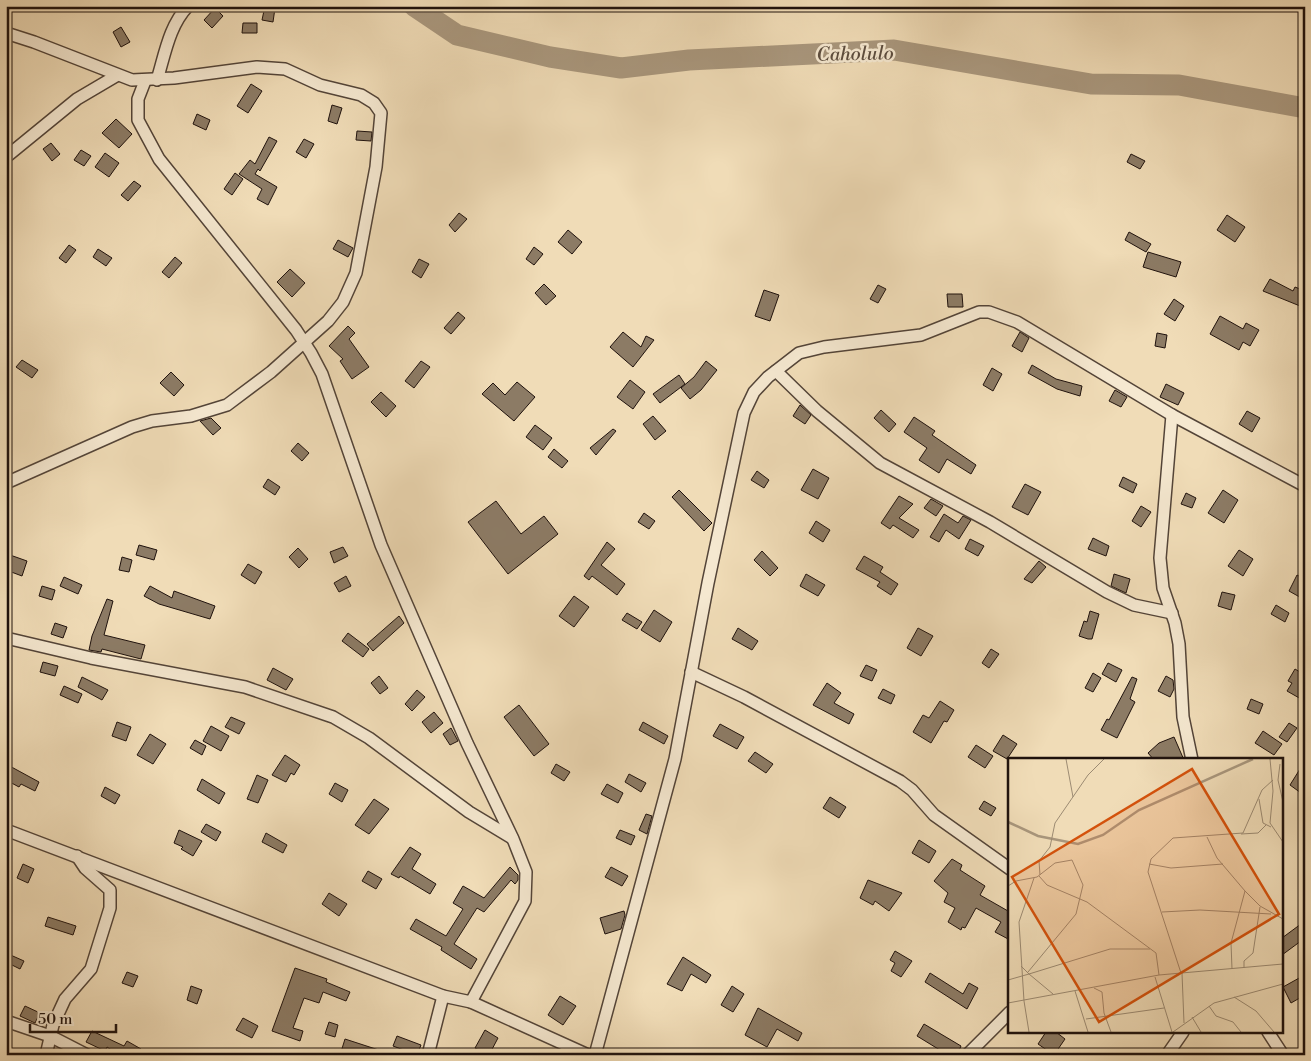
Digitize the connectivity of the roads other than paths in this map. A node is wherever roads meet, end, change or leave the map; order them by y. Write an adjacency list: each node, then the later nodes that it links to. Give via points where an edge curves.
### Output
1 (188, 6): 4 (street, via 172,29)
2 (6, 33): 3 (street)
3 (116, 76): 5 (street); 6 (street, via 77,99)
4 (157, 80): 5 (street); 7 (street, via 257,67 285,69 320,85 352,92 378,107 381,113 376,167 356,273 343,302 328,321)
5 (145, 81): 7 (street, via 138,99 138,120 158,159)
6 (6, 157)
7 (303, 341): 10 (street, via 271,372 227,405 191,416 152,420 132,427); 17 (street, via 322,374 381,545 411,617 466,743)
8 (776, 371): 9 (street, via 799,353 921,335 979,312 989,312 1017,322); 12 (street, via 817,411 880,462 1113,595 1134,605); 14 (street, via 754,392 744,414)
9 (1172, 415): 11 (street); 12 (street, via 1160,558 1163,588)
10 (6, 483)
11 (1305, 486)
12 (1172, 613): 15 (street, via 1179,644 1183,717)
13 (6, 638): 17 (street, via 91,658 245,687 325,714 370,738 469,812)
14 (691, 672): 19 (street, via 900,781 934,815); 31 (street, via 675,760)
15 (1192, 758)
16 (6, 830): 18 (street)
17 (513, 839): 21 (street, via 526,872 525,901)
18 (77, 856): 20 (street); 26 (street, via 85,868 110,890 110,908 91,969 65,999)
19 (1008, 867)
20 (443, 996): 21 (street); 29 (street)
21 (471, 1002): 30 (street)
22 (1008, 1014): 32 (street)
23 (6, 1021): 26 (street)
24 (1182, 1034): 33 (street)
25 (1269, 1034): 34 (street)
26 (50, 1036): 27 (street); 28 (street)
27 (46, 1055)
28 (88, 1055)
29 (428, 1055)
30 (588, 1055)
31 (595, 1055)
32 (967, 1055)
33 (1167, 1055)
34 (1283, 1055)

